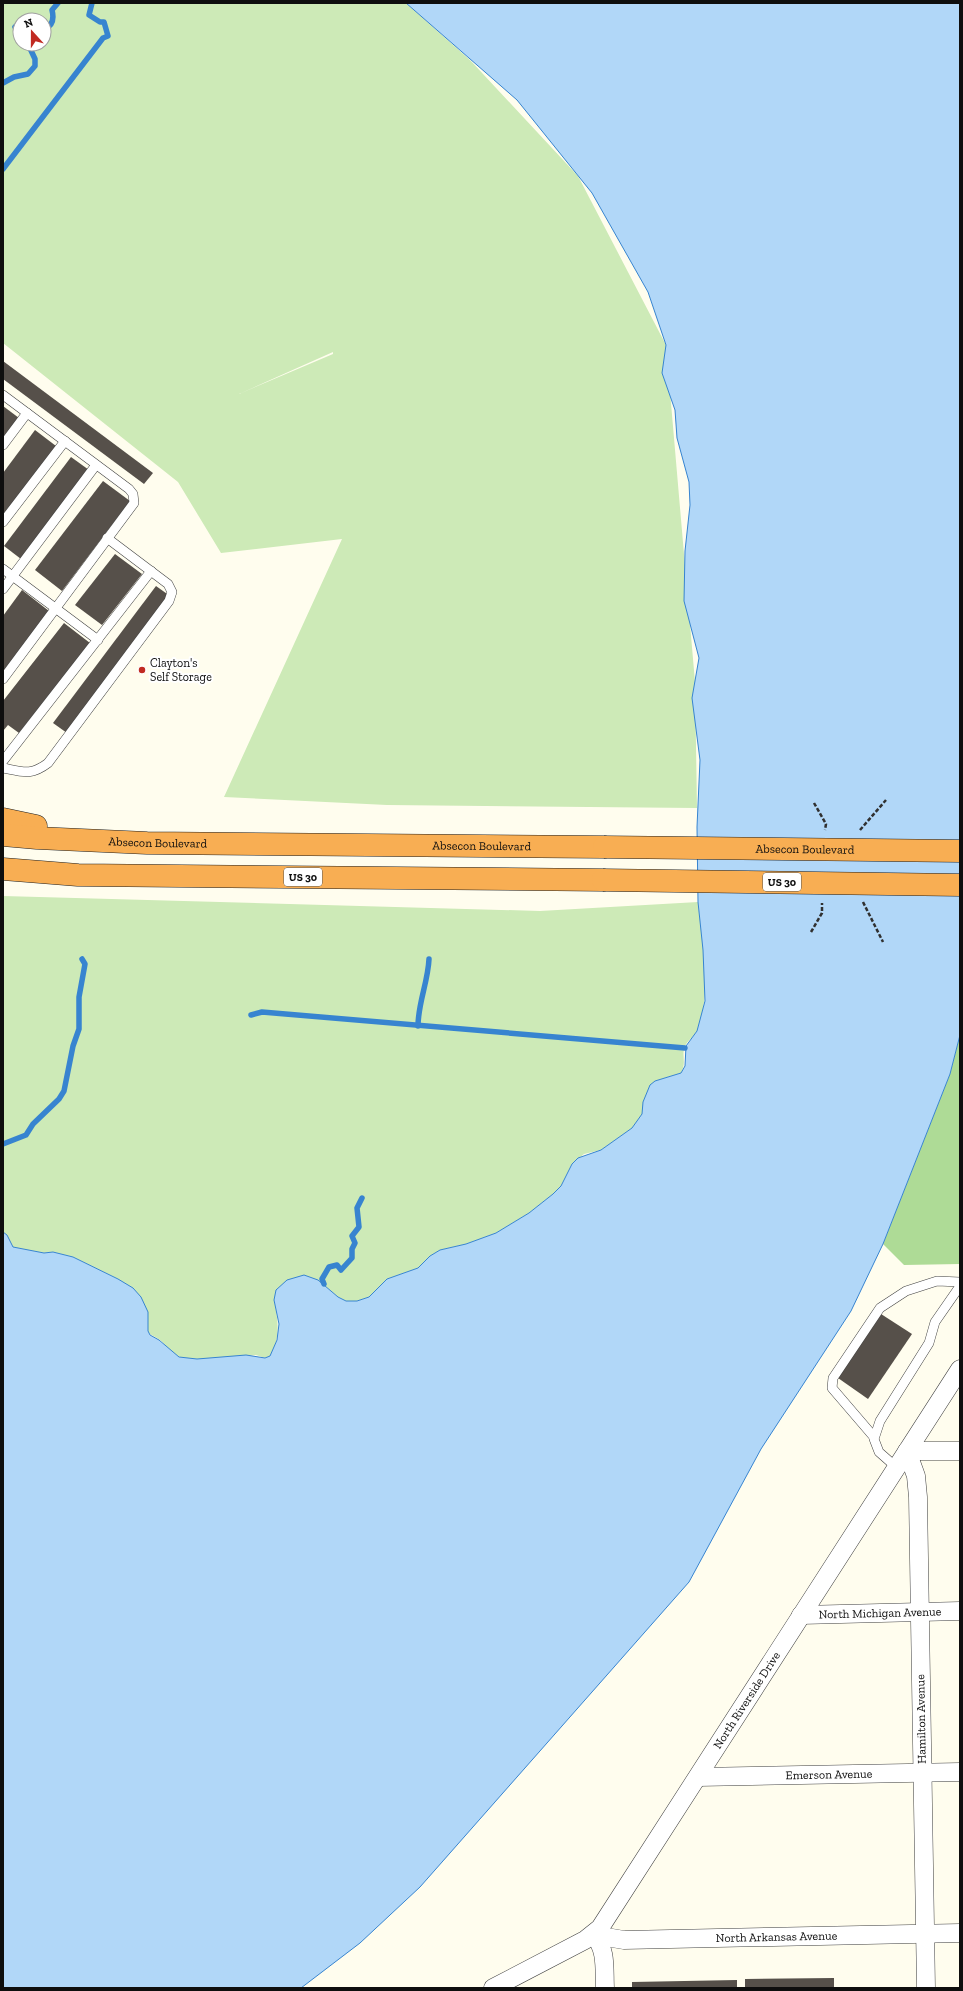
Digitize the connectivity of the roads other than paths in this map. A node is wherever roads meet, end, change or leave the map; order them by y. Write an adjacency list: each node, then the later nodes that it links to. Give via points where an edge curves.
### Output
1 (3, 395): 2 (lane)
2 (27, 413): 3 (lane); 4 (lane)
3 (65, 441): 5 (lane); 6 (lane)
4 (3, 445)
5 (96, 465): 7 (lane, via 133,494 134,503); 10 (lane)
6 (3, 522)
7 (108, 538): 9 (lane); 12 (lane)
8 (3, 569): 10 (lane)
9 (151, 571): 13 (lane); 16 (lane, via 168,584 172,592 169,601 66,740 48,763 36,772)
10 (13, 576): 11 (lane); 12 (lane)
11 (3, 589)
12 (56, 608): 13 (lane); 14 (lane)
13 (98, 640): 15 (lane)
14 (3, 678)
15 (3, 761)
16 (3, 768)
17 (3, 819): 19 (highway)
18 (3, 835): 19 (highway, Absecon Boulevard)
19 (100, 841): 20 (highway, Absecon Boulevard, bridge)
20 (960, 851)
21 (3, 869): 22 (highway, US 30, bridge, via 78,875)
22 (960, 884)
23 (960, 1282): 26 (lane, via 937,1281 906,1291 880,1308 834,1378 832,1388)
24 (960, 1286): 26 (lane, via 935,1322 929,1342 880,1421)
25 (960, 1369): 27 (street, North Riverside Drive)
26 (874, 1437): 29 (lane, via 879,1452)
27 (907, 1451): 28 (street); 29 (street, North Riverside Drive); 31 (street, Hamilton Avenue, via 916,1476 918,1497)
28 (960, 1451)
29 (896, 1468): 32 (street, North Riverside Drive)
30 (960, 1611): 31 (street, North Michigan Avenue)
31 (920, 1612): 32 (street, North Michigan Avenue); 34 (street, Hamilton Avenue)
32 (801, 1615): 35 (street, North Riverside Drive)
33 (960, 1772): 34 (street, Emerson Avenue)
34 (922, 1773): 35 (street, Emerson Avenue); 37 (street, Hamilton Avenue)
35 (698, 1777): 38 (street, North Riverside Drive)
36 (960, 1933): 37 (street, North Arkansas Avenue)
37 (925, 1934): 38 (street, North Arkansas Avenue, via 624,1940); 41 (street, Hamilton Avenue)
38 (594, 1935): 39 (street, North Riverside Drive); 40 (street, via 603,1952)
39 (493, 1988)
40 (605, 1988)
41 (926, 1988)

